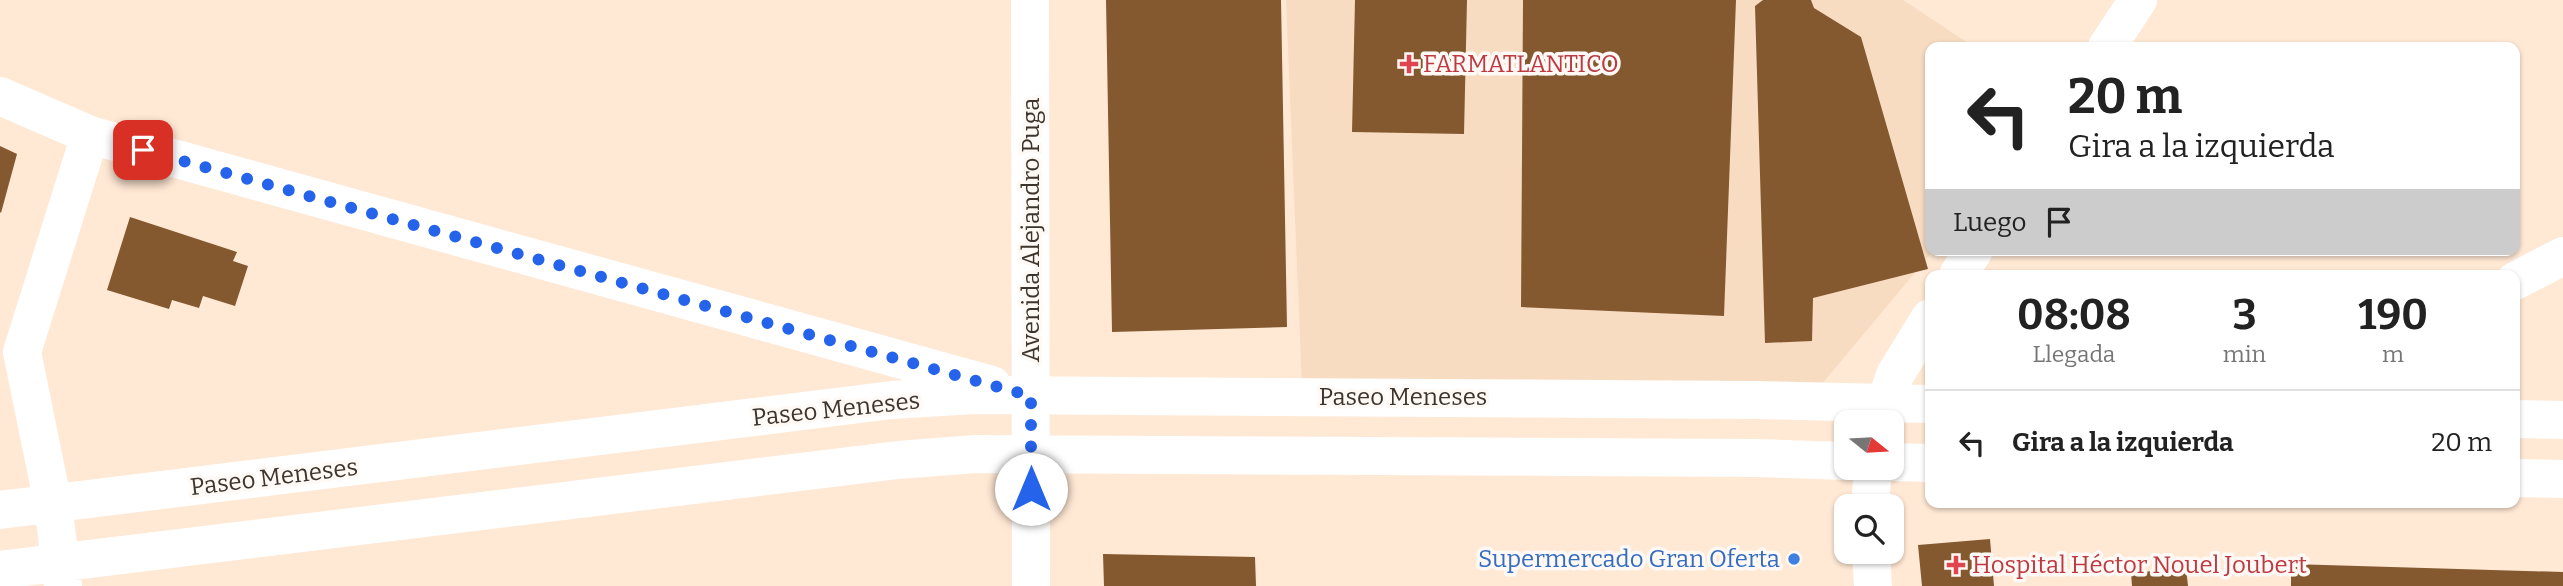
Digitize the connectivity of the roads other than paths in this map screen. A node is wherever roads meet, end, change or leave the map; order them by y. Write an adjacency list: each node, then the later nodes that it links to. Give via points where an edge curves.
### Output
1 (1030, 0): 9 (street, Avenida Alejandro Puga)
2 (2138, 0): 3 (street)
3 (2110, 42)
4 (0, 96): 5 (street)
5 (90, 135): 9 (street); 22 (street, via 22,352)
6 (2563, 256): 7 (street)
7 (2520, 278)
8 (1925, 326): 12 (street, via 1895,375)
9 (1031, 396): 11 (street, Paseo Meneses, via 1755,400); 16 (street, Avenida Alejandro Puga); 22 (street, Paseo Meneses, via 892,400)
10 (1925, 405): 13 (street, Paseo Meneses)
11 (1861, 410)
12 (1883, 410)
13 (1894, 410)
14 (2520, 419): 15 (street)
15 (2563, 420)
16 (1031, 454): 17 (street); 26 (street, via 898,460); 27 (street, Avenida Alejandro Puga)
17 (1834, 461)
18 (1904, 463): 19 (street)
19 (1925, 463)
20 (2520, 478): 21 (street)
21 (2563, 479)
22 (53, 504): 23 (street, Paseo Meneses); 26 (street)
23 (0, 510)
24 (1872, 564): 28 (street)
25 (0, 570): 26 (street)
26 (60, 574)
27 (1031, 586)
28 (1873, 586)

